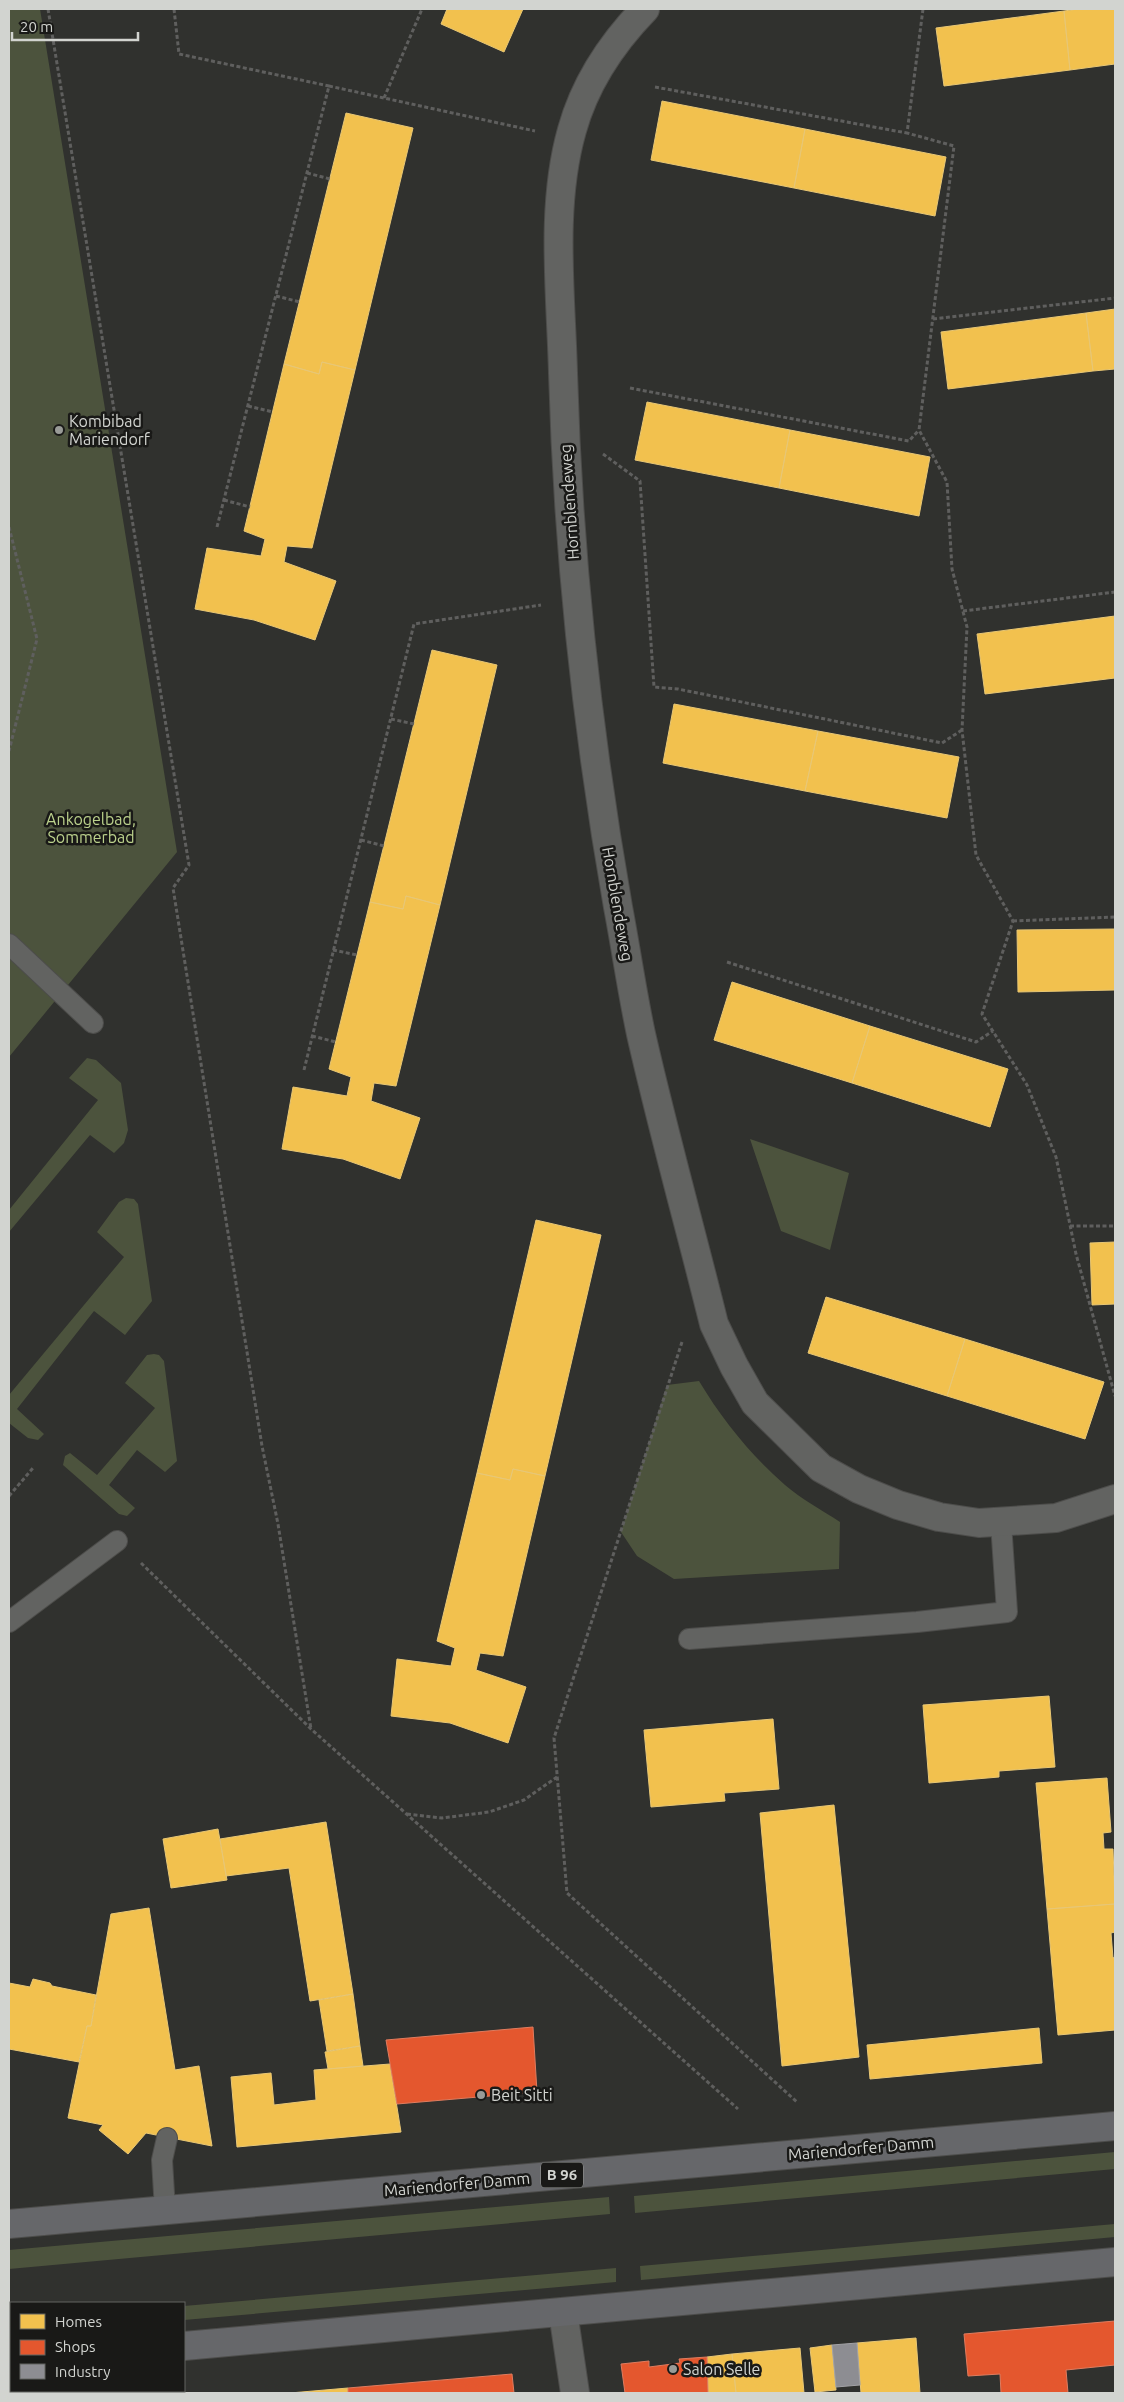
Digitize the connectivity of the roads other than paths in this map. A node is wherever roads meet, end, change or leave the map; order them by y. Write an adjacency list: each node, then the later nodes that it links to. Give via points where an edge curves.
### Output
1 (645, 9): 5 (street, Hornblendeweg, via 623,32 594,73 572,128 562,178 560,225 565,432 573,561 602,817 641,1032 714,1324 754,1403 821,1468 859,1489 939,1517)
2 (9, 944): 3 (lane)
3 (93, 1023)
4 (1115, 1499): 5 (street, Hornblendeweg, via 1056,1518)
5 (1001, 1523): 8 (lane, via 1007,1612)
6 (117, 1540): 7 (lane)
7 (9, 1622)
8 (688, 1639)
9 (1115, 2126): 11 (main road, Mariendorfer Damm / B 96)
10 (167, 2138): 11 (lane, via 162,2160)
11 (165, 2210): 12 (main road, Mariendorfer Damm / B 96)
12 (9, 2224)
13 (1115, 2262): 14 (main road)
14 (563, 2312): 15 (main road); 16 (street)
15 (185, 2346)
16 (575, 2393)

